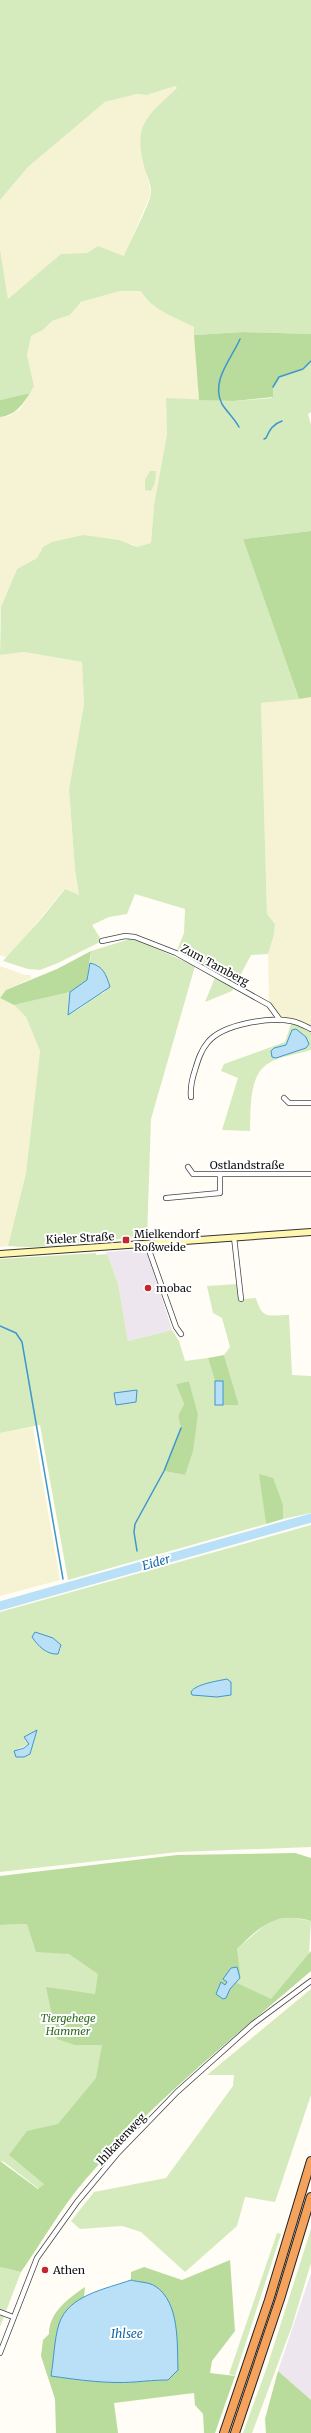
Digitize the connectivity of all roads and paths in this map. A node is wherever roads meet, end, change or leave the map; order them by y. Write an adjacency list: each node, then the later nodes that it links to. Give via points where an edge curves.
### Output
1 (102, 941): 2 (street, Zum Tamberg, via 125,936 135,937 176,953 269,1005)
2 (280, 1020): 3 (street, via 292,1021); 4 (street, via 249,1023 217,1035 209,1041 198,1059 191,1083)
3 (311, 1029)
4 (192, 1097)
5 (284, 1098): 6 (street, via 289,1103)
6 (311, 1102)
7 (188, 1167): 8 (street, Ostlandstraße, via 193,1174)
8 (220, 1174): 9 (street, Ostlandstraße); 10 (street, via 220,1193)
9 (311, 1174)
10 (166, 1198)
11 (311, 1232): 12 (street, Kieler Straße)
12 (234, 1237): 13 (street, Kieler Straße); 15 (street)
13 (150, 1243): 14 (street, Kieler Straße); 16 (street, via 150,1252 173,1320)
14 (0, 1254)
15 (241, 1299)
16 (182, 1334)
17 (311, 1981): 21 (street, Ihlkatenweg, via 253,2024 177,2092 118,2154 77,2202 37,2258)
18 (311, 2161): 23 (highway, via 269,2300)
19 (311, 2197): 24 (highway, via 280,2299)
20 (0, 2312): 21 (street)
21 (13, 2317): 22 (street, Ihlkatenweg)
22 (0, 2353)
23 (224, 2433)
24 (234, 2433)

